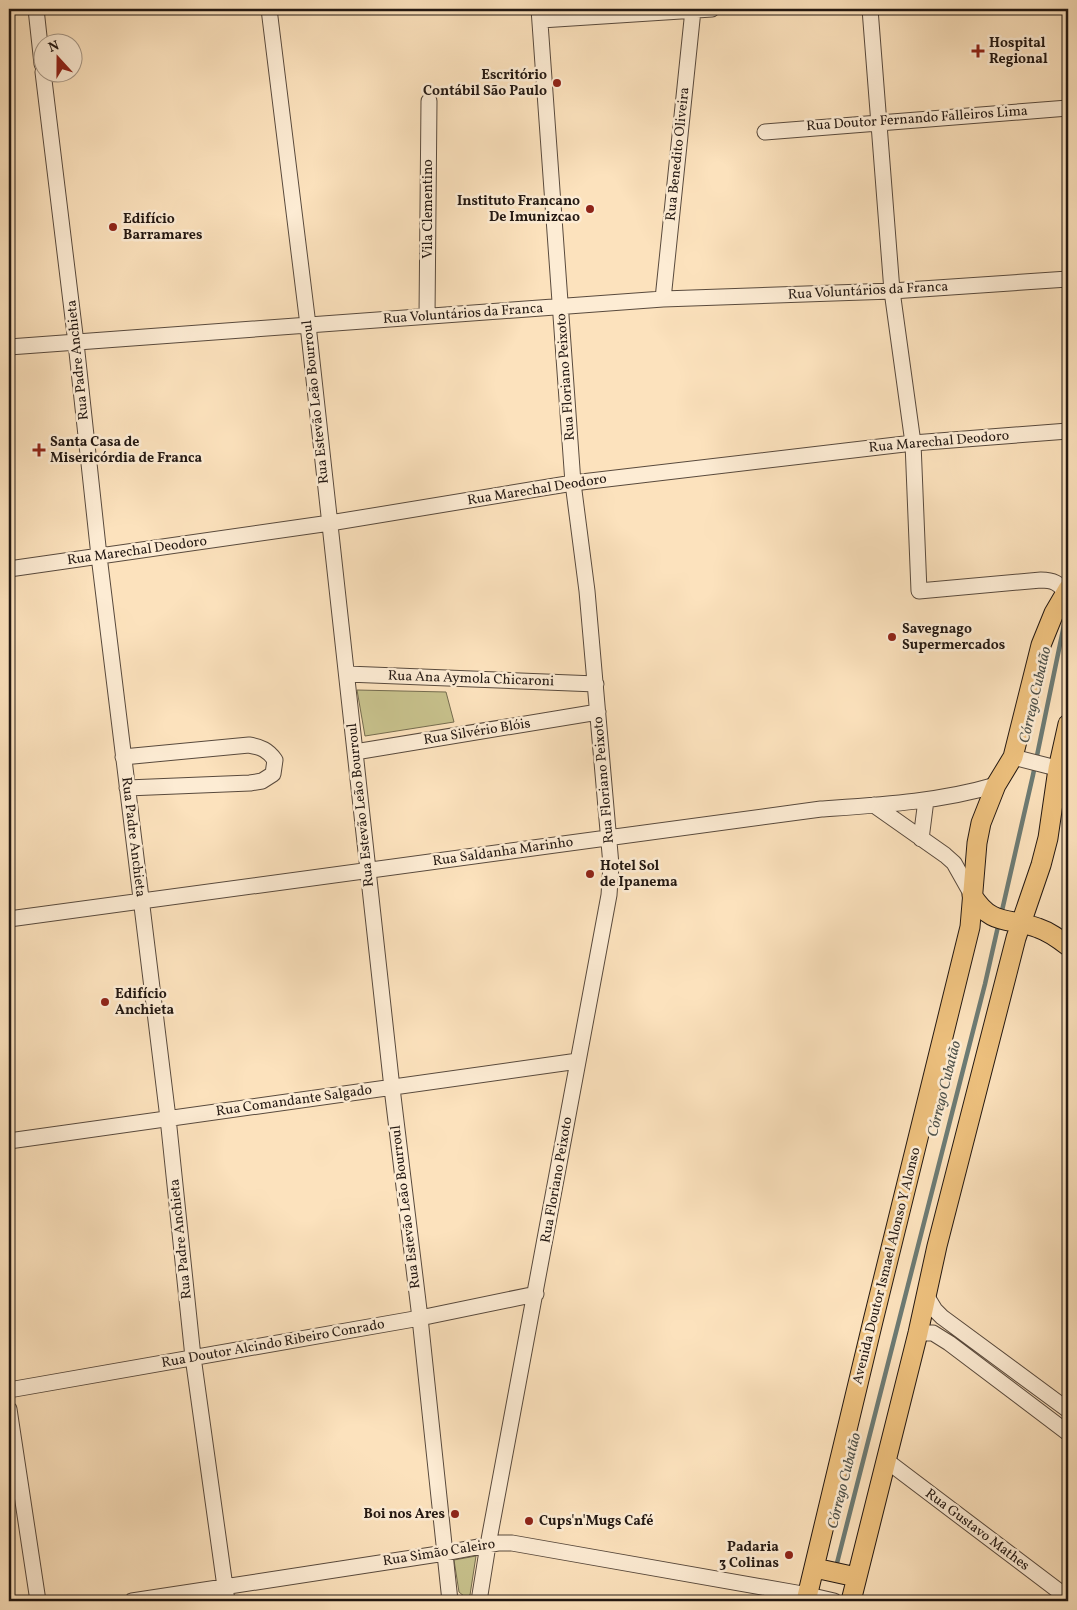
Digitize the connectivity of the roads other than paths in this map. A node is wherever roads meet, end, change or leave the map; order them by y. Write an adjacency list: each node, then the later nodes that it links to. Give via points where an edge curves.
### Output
1 (36, 9): 7 (street)
2 (270, 9): 18 (street, Rua Estevão Leão Bourroul)
3 (712, 9): 5 (street)
4 (870, 9): 11 (street)
5 (694, 10): 6 (street); 15 (street, Rua Benedito Oliveira)
6 (540, 14): 16 (street, Rua Floriano Peixoto)
7 (39, 32)
8 (45, 82): 19 (street, Rua Padre Anchieta)
9 (428, 101): 17 (street, Vila Clementino)
10 (1068, 108): 11 (street, Rua Doutor Fernando Falleiros Lima)
11 (879, 122): 12 (street, Rua Doutor Fernando Falleiros Lima); 14 (street)
12 (765, 132)
13 (1068, 279): 14 (street, Rua Voluntários da Franca)
14 (892, 291): 15 (street, Rua Voluntários da Franca); 22 (street)
15 (663, 299): 16 (street, Rua Voluntários da Franca)
16 (561, 306): 17 (street, Rua Voluntários da Franca); 23 (street, Rua Floriano Peixoto)
17 (427, 316): 18 (street, Rua Voluntários da Franca)
18 (308, 325): 19 (street, Rua Voluntários da Franca); 24 (street, Rua Estevão Leão Bourroul)
19 (76, 342): 20 (street, Rua Voluntários da Franca); 25 (street, Rua Padre Anchieta)
20 (9, 348)
21 (1068, 431): 22 (street, Rua Marechal Deodoro)
22 (913, 443): 23 (street, Rua Marechal Deodoro); 27 (street, via 919,591 1041,580 1050,580)
23 (573, 483): 24 (street, Rua Marechal Deodoro); 29 (street, Rua Floriano Peixoto, via 588,591)
24 (330, 523): 25 (street, Rua Marechal Deodoro); 28 (street, Rua Estevão Leão Bourroul)
25 (99, 556): 26 (street, Rua Marechal Deodoro); 33 (street, Rua Padre Anchieta)
26 (9, 569)
27 (1067, 591): 34 (main road, Avenida Doutor Ismael Alonso Y Alonso, via 1041,645)
28 (347, 674): 29 (street, Rua Ana Aymola Chicaroni); 32 (street, Rua Estevão Leão Bourroul)
29 (596, 684): 30 (street, Rua Floriano Peixoto)
30 (598, 712): 32 (street, Rua Silvério Blóis); 40 (street, Rua Floriano Peixoto)
31 (1068, 724): 35 (main road)
32 (355, 752): 42 (street, Rua Estevão Leão Bourroul)
33 (123, 757): 37 (street, Rua Padre Anchieta); 37 (street, via 249,745 268,751 275,760 273,774 262,781)
34 (1018, 758): 35 (street); 36 (main road, Avenida Doutor Ismael Alonso Y Alonso)
35 (1058, 768): 46 (main road, via 1042,865)
36 (996, 785): 38 (street, Rua Saldanha Marinho); 43 (main road, Avenida Doutor Ismael Alonso Y Alonso, via 981,823)
37 (127, 788): 44 (street, Rua Padre Anchieta)
38 (926, 800): 39 (street, Rua Saldanha Marinho); 41 (street)
39 (874, 805): 40 (street, Rua Saldanha Marinho, via 821,809); 41 (street)
40 (609, 838): 42 (street, Rua Saldanha Marinho); 48 (street, Rua Floriano Peixoto, via 609,895)
41 (921, 839): 43 (street, via 954,863)
42 (369, 870): 44 (street, Rua Saldanha Marinho); 49 (street, Rua Estevão Leão Bourroul)
43 (972, 895): 46 (main road, via 991,916); 64 (main road, Avenida Doutor Ismael Alonso Y Alonso, via 970,927)
44 (141, 901): 45 (street, Rua Saldanha Marinho); 50 (street, Rua Padre Anchieta)
45 (9, 919)
46 (1015, 922): 47 (main road, via 1046,931); 53 (main road)
47 (1068, 946)
48 (578, 1061): 49 (street, Rua Comandante Salgado); 52 (street, Rua Floriano Peixoto)
49 (392, 1088): 50 (street, Rua Comandante Salgado); 54 (street, Rua Estevão Leão Bourroul)
50 (168, 1118): 51 (street, Rua Comandante Salgado); 56 (street, Rua Padre Anchieta)
51 (9, 1141)
52 (536, 1294): 54 (street, Rua Doutor Alcindo Ribeiro Conrado); 62 (street, Rua Floriano Peixoto)
53 (926, 1295): 55 (main road); 59 (street, via 942,1317)
54 (420, 1318): 56 (street, Rua Doutor Alcindo Ribeiro Conrado); 63 (street, Rua Estevão Leão Bourroul)
55 (918, 1333): 60 (street, via 933,1333 949,1343); 61 (main road)
56 (193, 1357): 57 (street, Rua Doutor Alcindo Ribeiro Conrado); 66 (street, Rua Padre Anchieta)
57 (9, 1390)
58 (9, 1409): 70 (street)
59 (1068, 1410)
60 (1068, 1433)
61 (887, 1461): 65 (main road); 68 (street, Rua Gustavo Mathes)
62 (488, 1545): 63 (street, Rua Simão Caleiro); 67 (street, Rua Simão Caleiro, via 512,1543); 69 (street, Rua Floriano Peixoto)
63 (445, 1553): 66 (street, Rua Simão Caleiro); 72 (street, Rua Estevão Leão Bourroul)
64 (815, 1568): 65 (main road); 67 (main road, Avenida Doutor Ismael Alonso Y Alonso)
65 (856, 1577): 74 (main road)
66 (226, 1594): 71 (street, Rua Simão Caleiro)
67 (807, 1598): 73 (street, Rua Simão Caleiro)
68 (1068, 1598)
69 (478, 1600)
70 (38, 1601)
71 (132, 1601)
72 (450, 1601)
73 (834, 1601)
74 (851, 1601)

